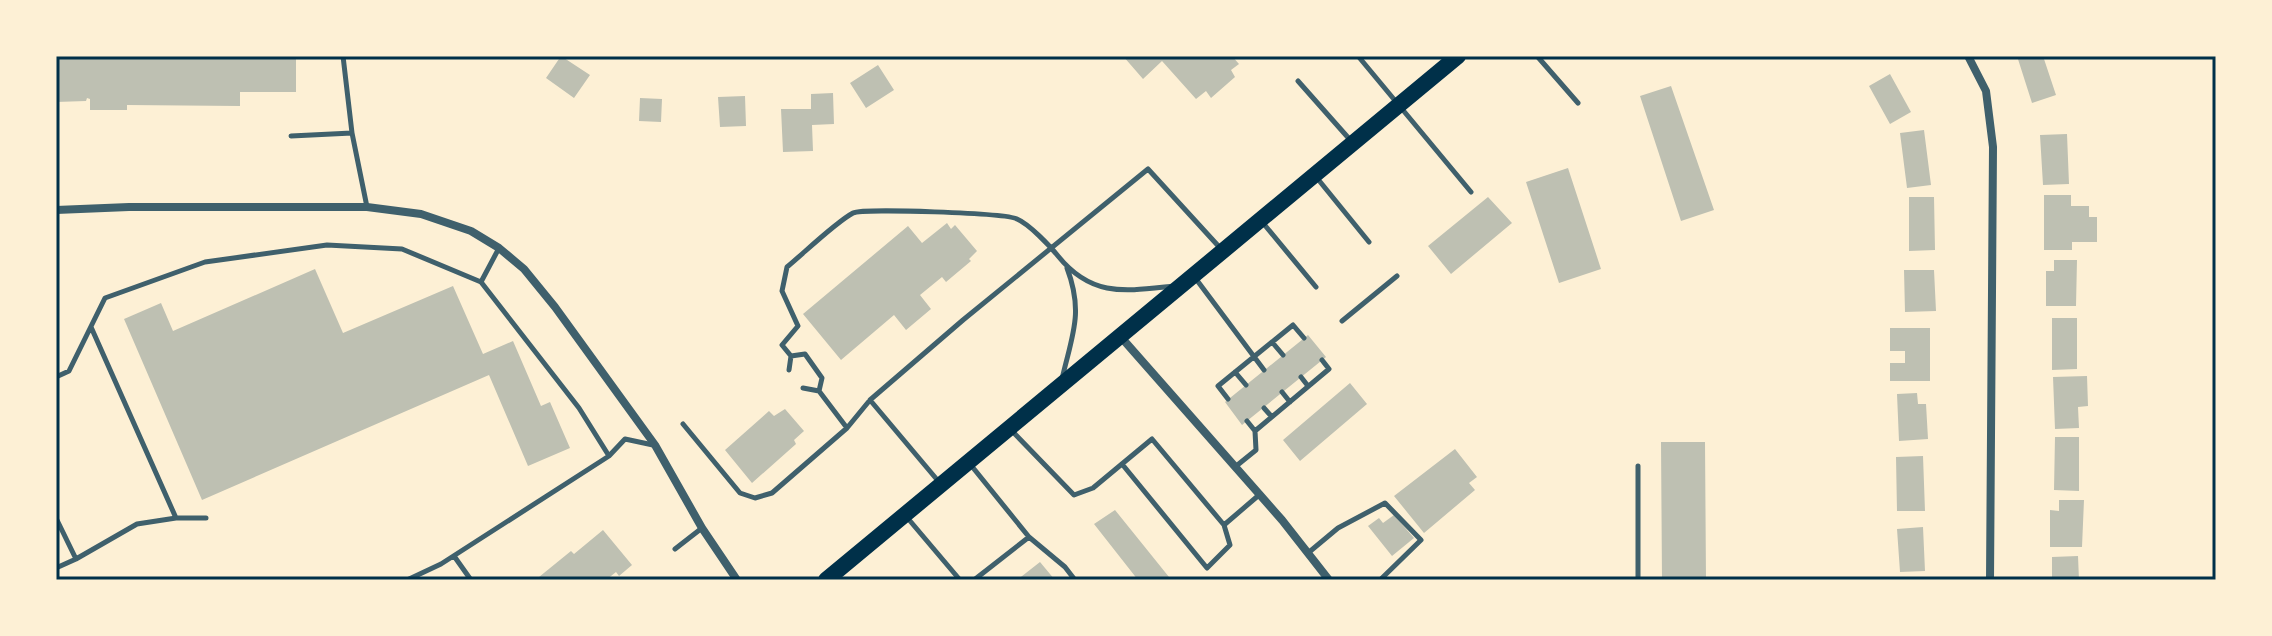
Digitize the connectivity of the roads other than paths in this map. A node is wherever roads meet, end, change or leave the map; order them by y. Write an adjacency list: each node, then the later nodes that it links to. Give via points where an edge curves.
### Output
1 (343, 56): 9 (lane)
2 (1358, 56): 8 (lane)
3 (1458, 56): 8 (main road)
4 (1537, 56): 7 (lane)
5 (1968, 56): 86 (street, via 1986,91 1993,147)
6 (1298, 81): 11 (lane)
7 (1578, 103)
8 (1399, 105): 11 (main road); 13 (lane)
9 (352, 133): 10 (lane); 14 (lane)
10 (291, 136)
11 (1353, 143): 12 (main road)
12 (1314, 175): 16 (main road); 17 (lane)
13 (1471, 192)
14 (367, 207): 15 (street); 18 (street, via 447,221)
15 (56, 210)
16 (1260, 219): 20 (main road); 25 (lane)
17 (1369, 242)
18 (499, 248): 24 (lane); 56 (street, via 555,307)
19 (1051, 248): 20 (lane, via 1148,169); 21 (lane); 32 (lane, via 1017,218 855,211 787,267 782,291 798,326 782,345); 47 (lane)
20 (1222, 251): 23 (main road)
21 (1067, 267): 23 (lane, via 1109,291); 40 (lane, via 1078,312)
22 (1397, 276): 26 (lane)
23 (1187, 280): 28 (main road); 33 (lane)
24 (481, 282): 27 (lane, via 402,249 327,245 205,262 105,298); 57 (lane, via 579,408)
25 (1316, 287)
26 (1342, 321)
27 (91, 327): 38 (lane, via 69,371); 66 (lane)
28 (1119, 336): 40 (main road); 61 (street)
29 (1304, 338): 30 (lane, via 1293,325)
30 (1272, 342): 31 (lane); 33 (lane)
31 (1283, 355)
32 (791, 356): 35 (lane); 44 (lane, via 805,354 822,378)
33 (1254, 357): 36 (lane); 37 (lane)
34 (1322, 360): 42 (lane, via 1329,369)
35 (789, 370)
36 (1264, 370)
37 (1235, 372): 41 (lane); 46 (lane, via 1218,386)
38 (56, 377)
39 (1301, 377): 42 (lane)
40 (1060, 385): 54 (main road)
41 (1246, 385)
42 (1308, 386): 48 (lane)
43 (803, 388): 44 (lane)
44 (819, 391): 53 (lane)
45 (1282, 392): 48 (lane)
46 (1228, 399)
47 (870, 400): 53 (lane); 62 (lane)
48 (1290, 402): 50 (lane)
49 (1264, 408): 50 (lane)
50 (1272, 417): 55 (lane)
51 (1247, 421): 55 (lane)
52 (683, 424): 53 (lane, via 740,493 755,498 772,493)
53 (847, 428)
54 (1009, 428): 58 (main road); 59 (lane, via 1074,495 1093,488)
55 (1255, 431): 61 (lane, via 1256,450)
56 (655, 445): 57 (lane, via 625,439); 69 (street)
57 (609, 456): 73 (lane)
58 (968, 462): 62 (main road); 70 (lane)
59 (1122, 464): 68 (lane, via 1152,439); 68 (lane, via 1207,568 1230,545)
60 (1638, 466): 85 (lane)
61 (1234, 467): 63 (street)
62 (941, 484): 64 (main road)
63 (1259, 495): 68 (lane); 72 (street)
64 (905, 515): 79 (main road); 80 (lane)
65 (56, 518): 74 (lane)
66 (176, 518): 67 (lane); 74 (lane, via 137,524)
67 (206, 518)
68 (1224, 525)
69 (702, 528): 71 (lane); 78 (street)
70 (1029, 537): 81 (lane); 82 (lane)
71 (675, 549)
72 (1308, 553): 83 (street); 84 (lane, via 1338,528 1385,503 1421,540)
73 (454, 556): 76 (lane); 77 (lane)
74 (76, 559): 75 (lane)
75 (56, 568)
76 (407, 580)
77 (471, 580)
78 (737, 580)
79 (826, 580)
80 (960, 580)
81 (974, 580)
82 (1075, 580)
83 (1329, 580)
84 (1380, 580)
85 (1638, 580)
86 (1990, 580)

